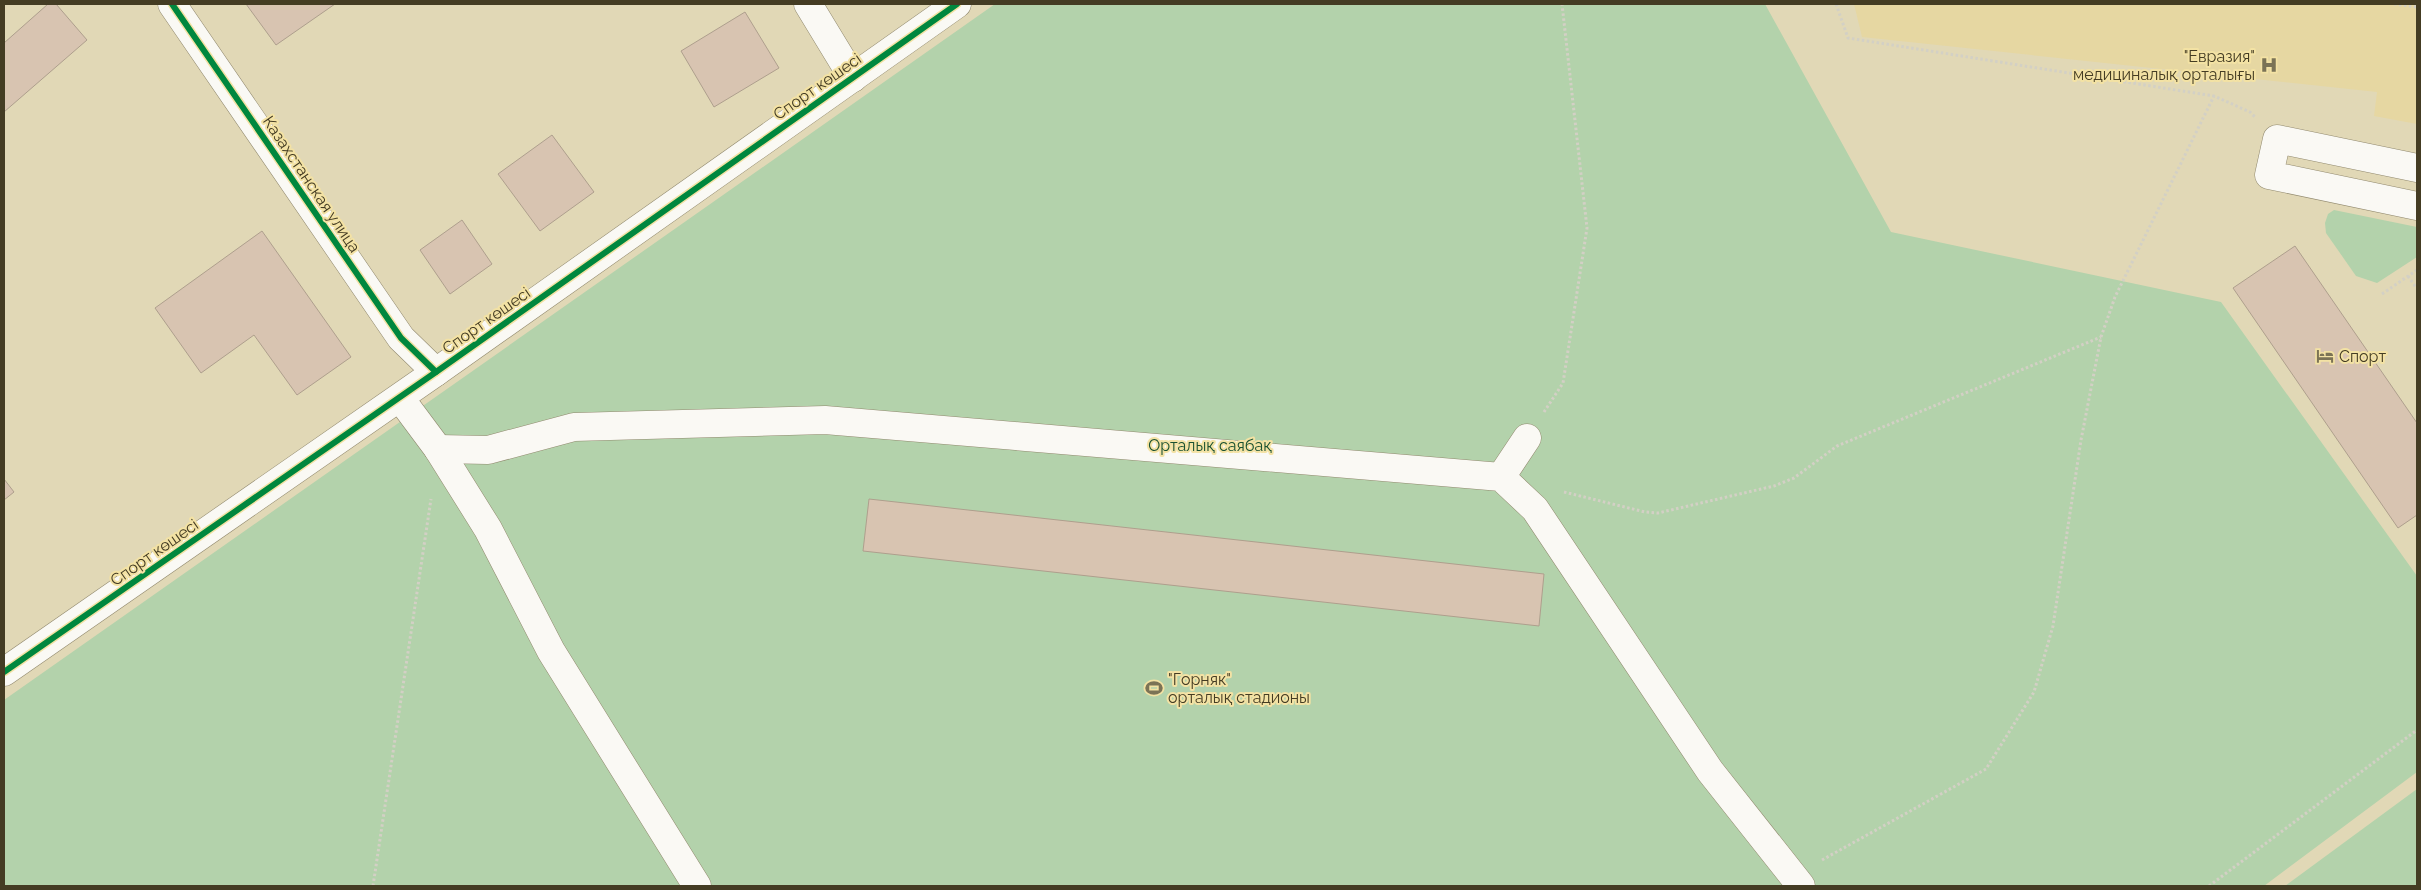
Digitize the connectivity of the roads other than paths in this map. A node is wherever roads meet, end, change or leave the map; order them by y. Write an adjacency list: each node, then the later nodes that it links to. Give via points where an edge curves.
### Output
1 (172, 4): 7 (street, Казахстанская улица, via 401,338)
2 (808, 4): 4 (street)
3 (957, 4): 4 (street, Спорт көшесі)
4 (853, 78): 7 (street, Спорт көшесі)
5 (2417, 168): 6 (street, via 2277,138 2269,175)
6 (2417, 206)
7 (436, 372): 8 (street, Спорт көшесі)
8 (400, 398): 10 (street); 12 (street, Спорт көшесі)
9 (1527, 438): 11 (street)
10 (438, 449): 11 (street, via 488,450 574,427 825,420); 14 (street, via 488,529 551,651)
11 (1501, 476): 13 (street, via 1535,509 1710,772)
12 (4, 672)
13 (1797, 881)
14 (696, 886)

